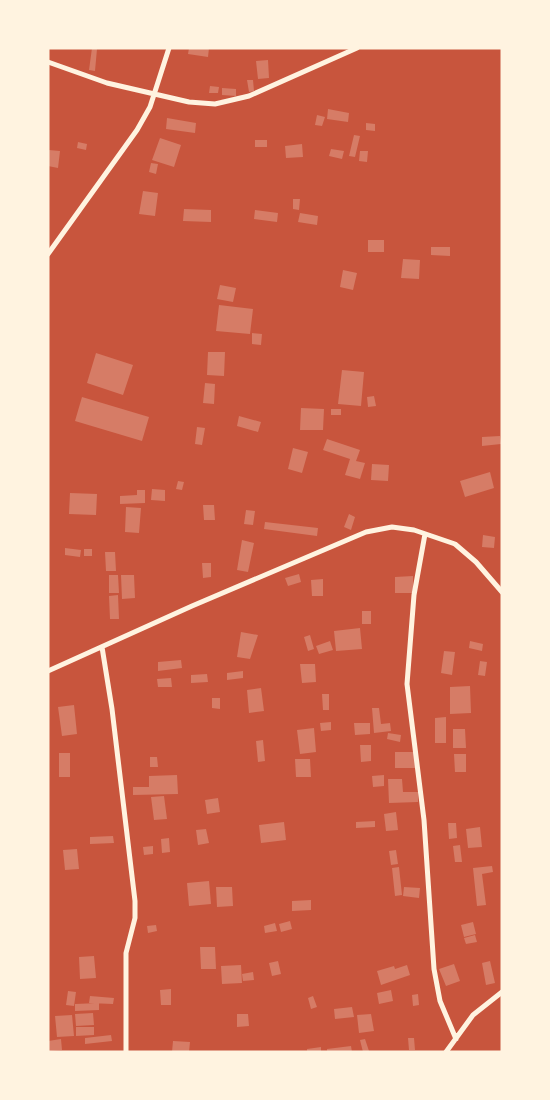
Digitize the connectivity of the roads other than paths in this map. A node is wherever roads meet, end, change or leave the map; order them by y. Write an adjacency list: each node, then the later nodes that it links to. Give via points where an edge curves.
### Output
1 (169, 48): 4 (street)
2 (357, 48): 4 (street, via 238,99 215,104)
3 (48, 62): 4 (street, via 107,83)
4 (155, 92): 5 (street, via 137,130)
5 (48, 254)
6 (425, 534): 7 (street, via 455,544); 8 (street, via 392,527 366,532); 11 (street, via 407,684 417,750 435,976 440,1001)
7 (502, 592)
8 (102, 646): 9 (street); 12 (street, via 135,902 126,953)
9 (48, 671)
10 (502, 992): 11 (street, via 473,1015)
11 (456, 1040): 13 (street)
12 (126, 1052)
13 (446, 1052)

